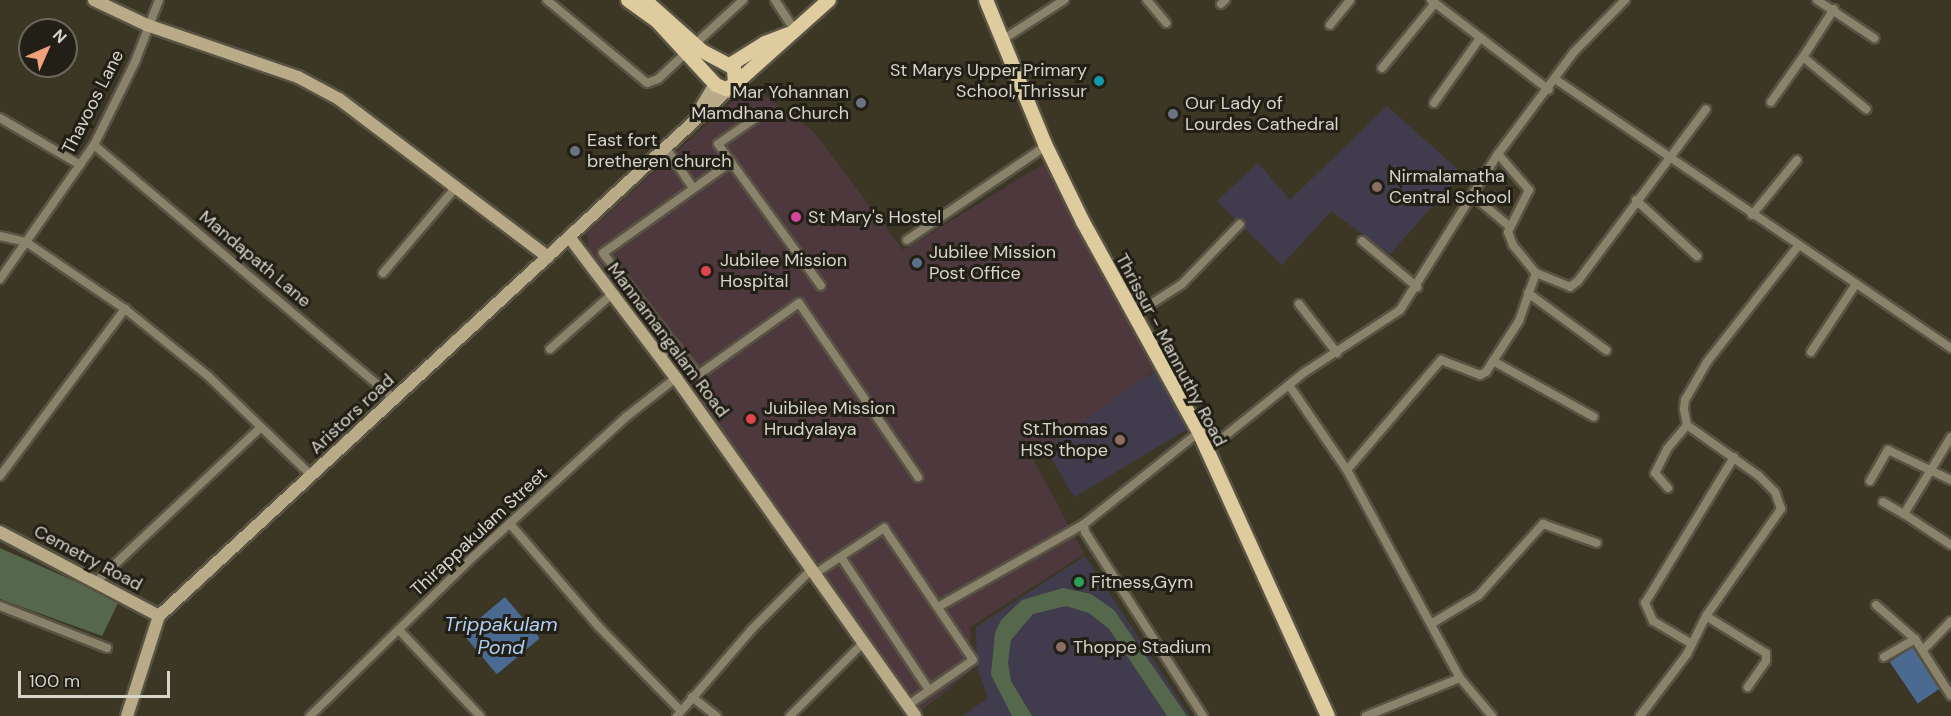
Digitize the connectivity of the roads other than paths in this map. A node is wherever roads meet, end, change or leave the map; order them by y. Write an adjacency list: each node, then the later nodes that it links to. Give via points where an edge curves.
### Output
1 (94, 0): 19 (street)
2 (159, 0): 19 (street, Thavoos Lane)
3 (547, 0): 24 (street, via 647,83 658,79)
4 (628, 0): 24 (main road)
5 (645, 0): 24 (main road)
6 (743, 0): 24 (street)
7 (775, 0): 20 (street)
8 (830, 0): 20 (main road)
9 (986, 0): 23 (main road, Thrissur - Mannuthy Road)
10 (1064, 0): 23 (street)
11 (1147, 0): 17 (street)
12 (1350, 0): 18 (street)
13 (1625, 0): 28 (street, via 1574,52)
14 (1817, 0): 16 (street)
15 (1433, 2): 21 (street); 27 (street)
16 (1834, 9): 22 (street); 25 (street)
17 (1166, 23)
18 (1330, 24)
19 (147, 25): 39 (street, Thavoos Lane, via 135,62); 47 (street, via 298,77 329,93)
20 (795, 31): 26 (main road); 30 (main road)
21 (1480, 38): 31 (street); 33 (street)
22 (1874, 38)
23 (1002, 40): 40 (main road, Thrissur - Mannuthy Road)
24 (691, 47): 26 (main road); 29 (main road)
25 (1803, 57): 32 (street); 35 (street)
26 (728, 65): 29 (main road, via 716,68); 30 (main road, via 737,76)
27 (1382, 68)
28 (1555, 79): 31 (street); 43 (street)
29 (714, 83): 30 (main road); 38 (street)
30 (733, 86): 38 (street)
31 (1549, 90): 42 (street)
32 (1771, 102)
33 (1434, 103)
34 (1706, 109): 43 (street)
35 (1866, 109)
36 (0, 117): 46 (street)
37 (757, 117): 45 (street, via 718,144)
38 (691, 125): 41 (street)
39 (93, 145): 46 (street, Thavoos Lane); 83 (street, Mandapath Lane)
40 (1046, 146): 56 (street); 72 (main road, Thrissur - Mannuthy Road)
41 (666, 148): 48 (street); 55 (street)
42 (1498, 154): 49 (street); 53 (street, via 1529,190)
43 (1668, 158): 50 (street); 51 (street)
44 (1797, 160): 51 (street)
45 (731, 162): 48 (street); 66 (street)
46 (80, 165): 58 (street, Thavoos Lane)
47 (456, 187): 61 (street); 62 (street)
48 (693, 188): 73 (street, via 603,253)
49 (1472, 195): 53 (street); 67 (street)
50 (1636, 200): 60 (street); 63 (street, via 1570,287)
51 (1752, 215): 59 (street)
52 (1240, 224): 72 (street, via 1182,284)
53 (1509, 226): 63 (street, via 1509,239)
54 (0, 236): 58 (street)
55 (570, 238): 61 (street, Aristors road); 69 (street, Mannamangalam Road)
56 (907, 240)
57 (1362, 241): 67 (street)
58 (26, 242): 64 (street, Thavoos Lane); 71 (street)
59 (1798, 246): 65 (street); 85 (street, via 1696,379 1685,400)
60 (1697, 256)
61 (548, 257): 83 (street, Aristors road)
62 (383, 273)
63 (1536, 273): 68 (street)
64 (0, 279)
65 (1856, 284): 74 (street); 77 (street)
66 (821, 286)
67 (1417, 286): 78 (street, via 1388,321)
68 (1528, 293): 76 (street); 80 (street, via 1519,321)
69 (612, 294): 75 (street); 79 (street, Mannamangalam Road)
70 (1299, 304): 78 (street)
71 (125, 309): 86 (street, via 208,376); 93 (street)
72 (1134, 315): 87 (main road, Thrissur - Mannuthy Road)
73 (674, 345): 79 (street); 95 (street, via 698,375 799,303)
74 (1951, 348)
75 (550, 350)
76 (1606, 350)
77 (1811, 352)
78 (1336, 353): 82 (street)
79 (660, 357): 81 (street, Mannamangalam Road)
80 (1493, 361): 84 (street); 91 (street, via 1480,375 1441,360)
81 (676, 378): 101 (street, Thirappakulam Street, via 626,417); 107 (street, Mannamangalam Road)
82 (1289, 385): 89 (street); 91 (street)
83 (395, 399): 94 (street, Aristors road)
84 (1594, 417)
85 (1687, 425): 90 (street); 98 (street, via 1656,468 1658,480)
86 (261, 426): 94 (street); 108 (street)
87 (1199, 432): 89 (main road, Thrissur - Mannuthy Road); 102 (street)
88 (1951, 437): 92 (street)
89 (1205, 452): 137 (main road, Thrissur - Mannuthy Road)
90 (1734, 457): 113 (street, via 1775,492 1781,509); 119 (street, via 1645,603 1653,621)
91 (1347, 470): 115 (street)
92 (1930, 471): 96 (street); 97 (street, via 1888,450); 100 (street)
93 (0, 476)
94 (312, 476): 112 (street, Aristors road)
95 (918, 477)
96 (1951, 480)
97 (1870, 481)
98 (1668, 488)
99 (1883, 502): 100 (street)
100 (1904, 514): 105 (street)
101 (510, 524): 116 (street, Thirappakulam Street); 129 (street)
102 (1084, 524): 111 (street); 136 (street, via 1085,532)
103 (0, 532): 108 (street, Cemetry Road)
104 (1597, 543): 115 (street, via 1543,524 1479,595)
105 (1951, 545)
106 (841, 557): 107 (street); 111 (street, via 884,528); 125 (street)
107 (814, 571): 118 (street, Mannamangalam Road); 127 (street, via 752,629)
108 (96, 582): 112 (street, Cemetry Road)
109 (1876, 605): 117 (street)
110 (0, 606): 120 (street)
111 (938, 607): 125 (street, via 973,660)
112 (159, 616): 130 (street)
113 (1706, 616): 119 (street); 124 (street, via 1766,653 1766,661)
114 (1951, 621): 121 (street)
115 (1431, 624): 123 (street)
116 (400, 631): 131 (street, Thirappakulam Street); 132 (street)
117 (1915, 639): 121 (street); 122 (street)
118 (864, 642): 128 (street, Mannamangalam Road); 134 (street)
119 (1692, 644): 140 (street)
120 (107, 648)
121 (1923, 650): 126 (street)
122 (1884, 657)
123 (1460, 678): 138 (street); 139 (street)
124 (1748, 687)
125 (929, 690): 128 (street)
126 (1951, 696)
127 (693, 697): 129 (street); 133 (street)
128 (908, 705): 135 (street, Mannamangalam Road)
129 (679, 714)
130 (128, 716)
131 (310, 716)
132 (480, 716)
133 (716, 716)
134 (790, 716)
135 (915, 716)
136 (1203, 716)
137 (1328, 716)
138 (1366, 716)
139 (1492, 716)
140 (1640, 716)

